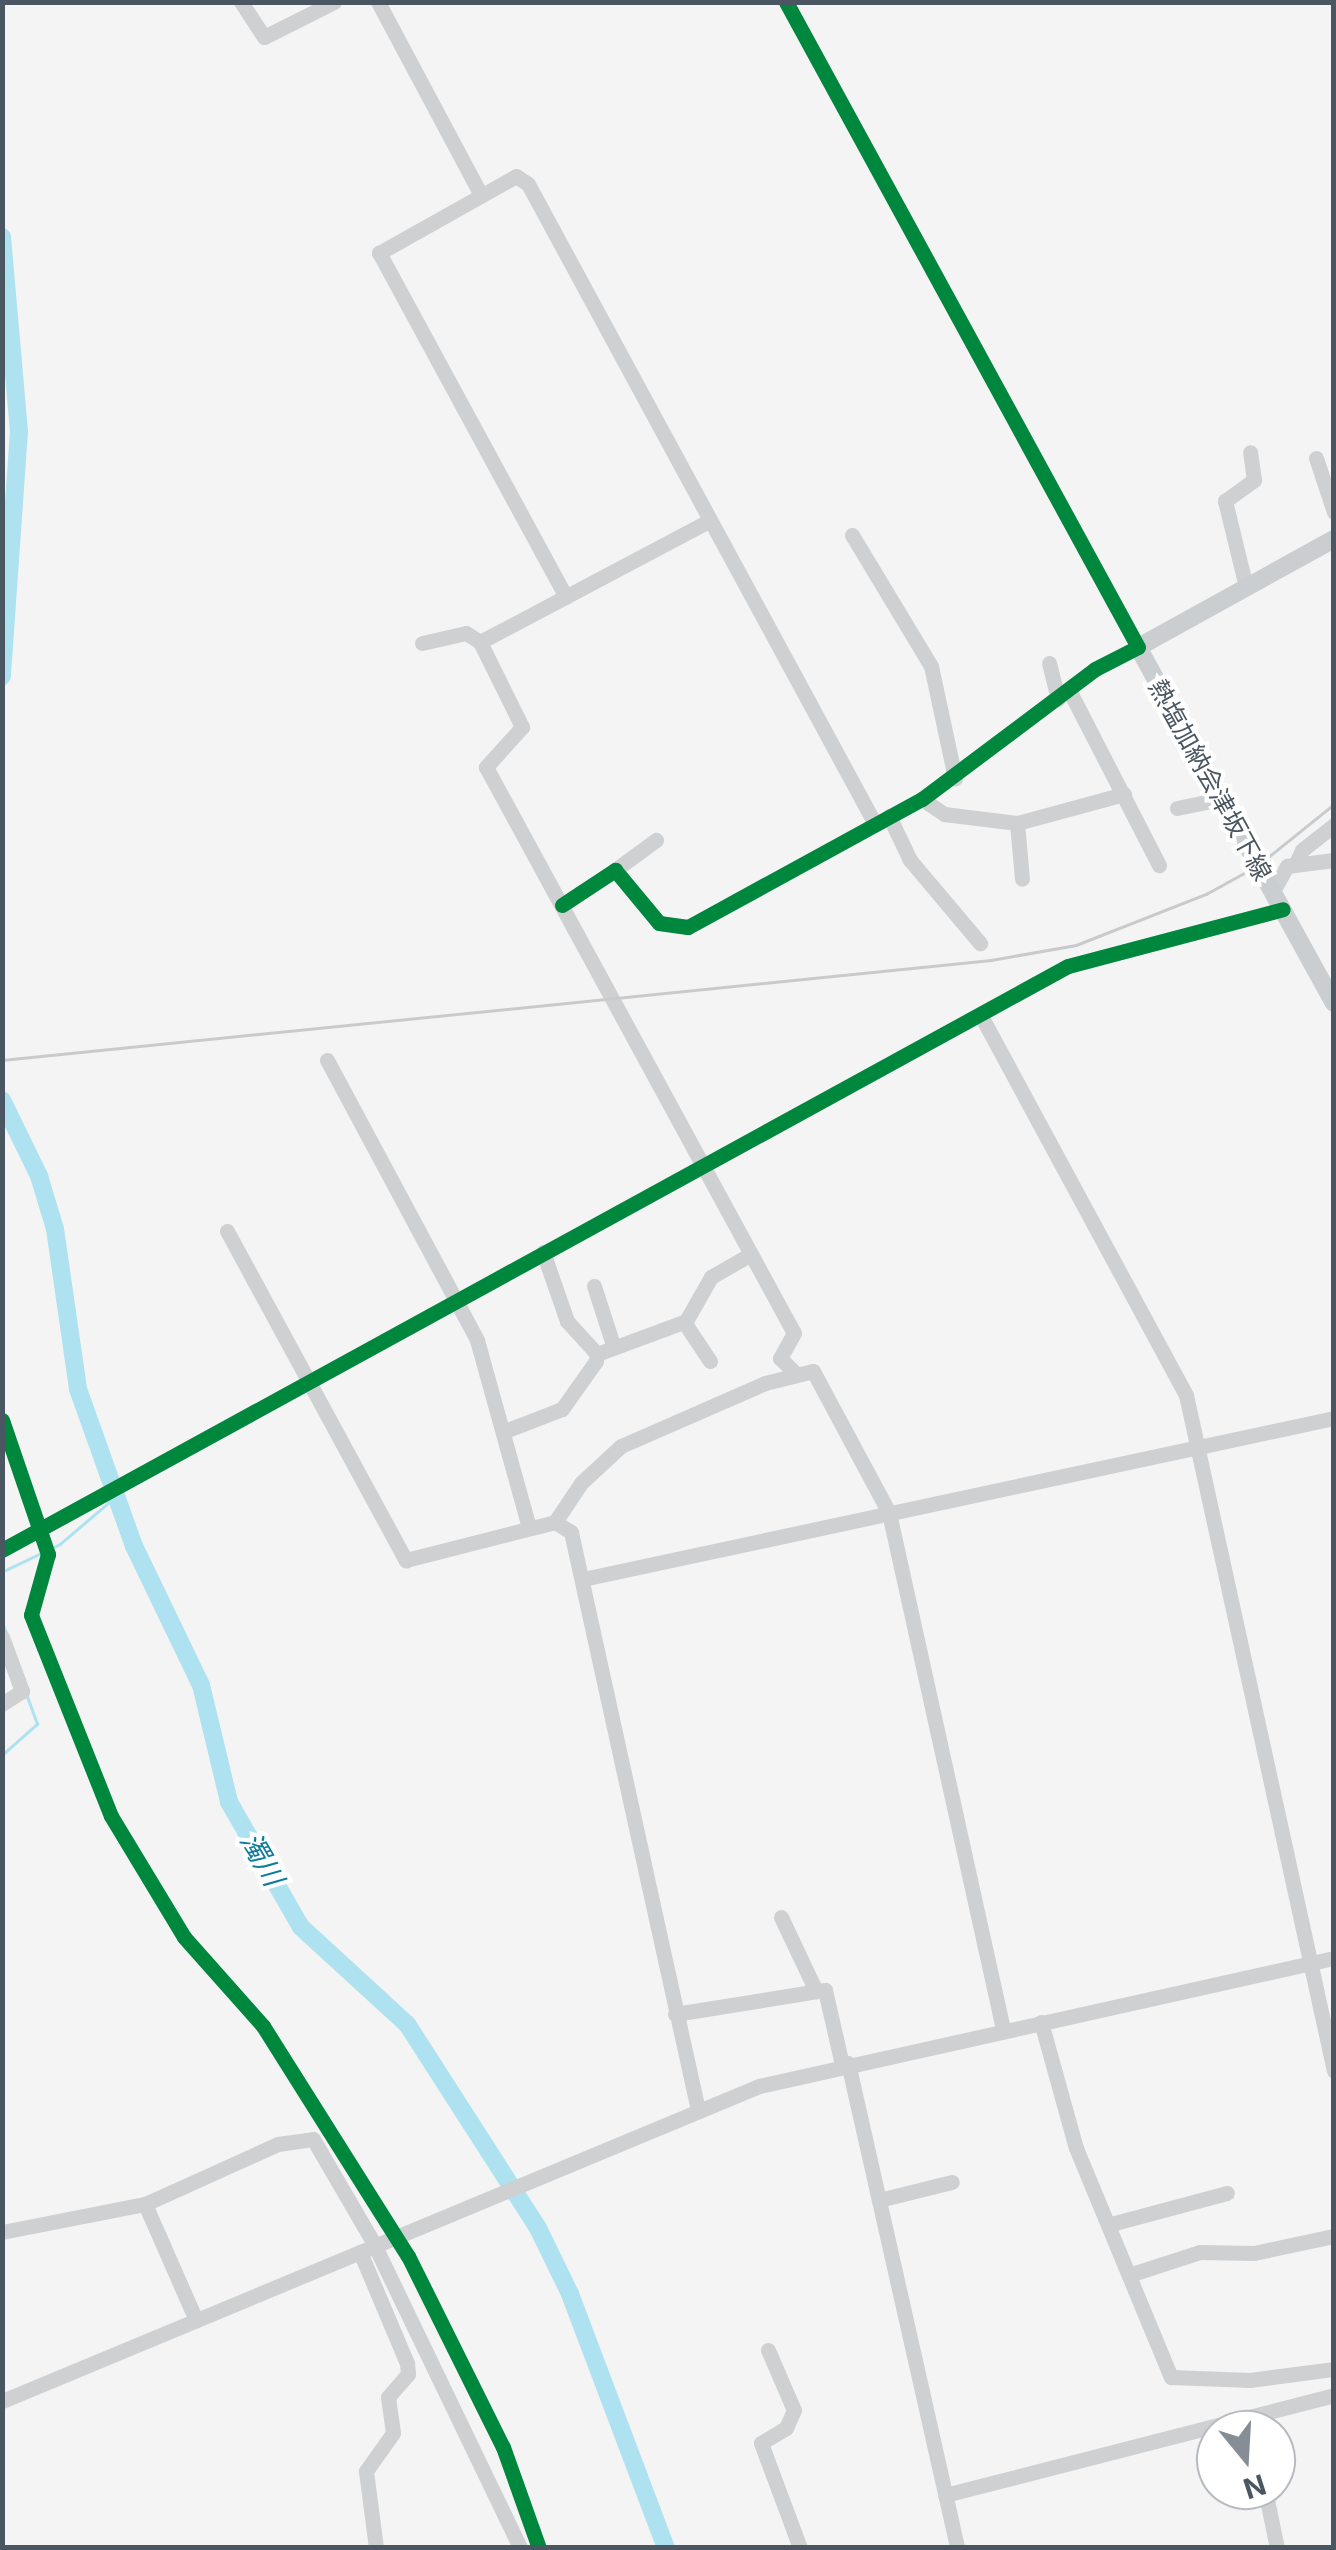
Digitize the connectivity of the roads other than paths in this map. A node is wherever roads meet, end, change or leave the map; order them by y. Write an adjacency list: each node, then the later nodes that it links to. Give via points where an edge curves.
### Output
1 (241, 2): 2 (street, via 264,36)
2 (334, 2)
3 (378, 2): 5 (street)
4 (786, 2): 16 (street)
5 (480, 193): 9 (street, via 510,177 525,179); 13 (street, via 384,246 379,256)
6 (1250, 452): 12 (street, via 1254,480 1225,501)
7 (1316, 458): 8 (street)
8 (1334, 512)
9 (710, 521): 13 (street); 24 (street)
10 (852, 535): 19 (street, via 930,666)
11 (1334, 539): 12 (main road)
12 (1246, 587): 16 (main road)
13 (566, 597): 14 (street)
14 (480, 642): 15 (street, via 466,633); 34 (street, via 522,728 486,767)
15 (422, 643)
16 (1138, 647): 18 (street); 22 (main road, 熱塩加納会津坂下線)
17 (1048, 663): 18 (street)
18 (1063, 694): 19 (street); 20 (street)
19 (954, 778): 21 (street)
20 (1124, 794): 25 (street); 30 (street)
21 (922, 798): 24 (street); 25 (street, via 944,814)
22 (1221, 799): 23 (street); 33 (main road, 熱塩加納会津坂下線)
23 (1177, 808)
24 (882, 820): 31 (street, via 680,929 649,915); 36 (street)
25 (1017, 823): 32 (street)
26 (1334, 824): 29 (street)
27 (656, 840): 31 (street)
28 (1334, 860): 29 (street)
29 (1296, 863): 33 (street, via 1287,866)
30 (1159, 865)
31 (614, 870): 34 (street)
32 (1022, 879)
33 (1272, 893): 35 (main road, 熱塩加納会津坂下線)
34 (562, 904): 40 (street)
35 (1282, 909): 37 (main road, 熱塩加納会津坂下線); 38 (street, via 1086,959)
36 (980, 943)
37 (1334, 1003)
38 (980, 1014): 40 (street); 54 (street, via 1186,1395)
39 (327, 1060): 45 (street)
40 (703, 1165): 42 (street); 43 (street)
41 (227, 1231): 51 (street)
42 (543, 1252): 45 (street); 48 (street, via 567,1321)
43 (751, 1254): 46 (street, via 711,1277); 50 (street, via 794,1333 780,1358)
44 (594, 1286): 47 (street)
45 (455, 1301): 51 (street); 53 (street, via 481,1350)
46 (684, 1322): 47 (street); 49 (street)
47 (613, 1345): 48 (street)
48 (597, 1354): 53 (street, via 562,1409)
49 (710, 1361)
50 (795, 1373): 55 (street, via 813,1370 821,1380); 56 (street, via 620,1446 581,1483)
51 (310, 1380): 57 (street, via 406,1560); 58 (street)
52 (1334, 1418): 54 (street)
53 (505, 1431): 57 (street)
54 (1196, 1446): 55 (street); 64 (street)
55 (889, 1513): 59 (street); 68 (street)
56 (555, 1522): 57 (street); 59 (street, via 571,1532)
57 (530, 1528)
58 (3, 1550)
59 (583, 1579): 66 (street)
60 (2, 1638): 61 (street, via 22,1691)
61 (2, 1704)
62 (781, 1917): 65 (street)
63 (1334, 1958): 64 (street)
64 (1310, 1964): 67 (street); 70 (street)
65 (816, 1992): 66 (street); 69 (street, via 827,1992)
66 (675, 2014): 71 (street)
67 (1040, 2022): 68 (street); 76 (street, via 1053,2085)
68 (1003, 2029): 69 (street)
69 (845, 2064): 71 (street); 74 (street)
70 (1334, 2071)
71 (698, 2110): 79 (street)
72 (952, 2182): 74 (street)
73 (1227, 2193): 76 (street)
74 (879, 2200): 88 (street)
75 (146, 2204): 77 (street); 79 (street, via 278,2144 313,2139); 81 (street)
76 (1111, 2224): 80 (street)
77 (2, 2232)
78 (1334, 2236): 80 (street, via 1254,2253 1200,2252)
79 (372, 2245): 81 (street); 90 (street, via 408,2362 408,2374 388,2398 392,2433 366,2470); 91 (street)
80 (1132, 2274): 83 (street, via 1171,2377 1250,2380)
81 (196, 2320): 85 (street)
82 (768, 2350): 92 (street, via 794,2410 786,2428 762,2443)
83 (1334, 2368)
84 (1334, 2395): 86 (street)
85 (2, 2401)
86 (1291, 2410)
87 (1196, 2437): 88 (street)
88 (946, 2496): 93 (street)
89 (1269, 2510): 94 (street)
90 (376, 2548)
91 (520, 2548)
92 (800, 2548)
93 (957, 2548)
94 (1278, 2548)

